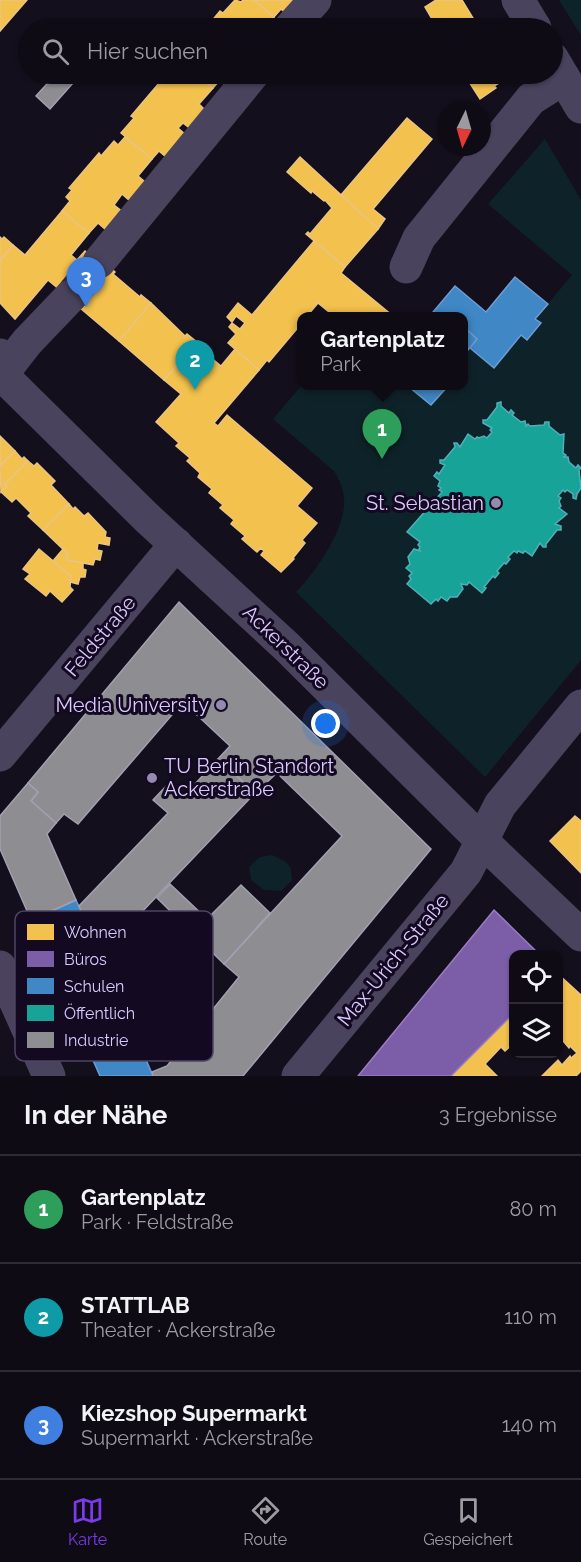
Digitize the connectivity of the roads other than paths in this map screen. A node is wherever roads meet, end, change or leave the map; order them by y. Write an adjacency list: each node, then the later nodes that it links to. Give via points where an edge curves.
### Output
1 (315, 0): 3 (street)
2 (518, 0): 4 (street)
3 (299, 18)
4 (529, 18)
5 (563, 76): 8 (street)
6 (245, 84): 9 (street)
7 (544, 84): 10 (street, via 419,238)
8 (581, 106)
9 (99, 262)
10 (406, 267)
11 (71, 296): 12 (street)
12 (3, 362): 13 (street, Ackerstraße, via 9,382)
13 (176, 544): 15 (street, Feldstraße); 16 (street, Ackerstraße, via 287,646)
14 (581, 706): 16 (street, Max-Urich-Straße, via 500,805)
15 (0, 755)
16 (481, 840): 17 (street, Ackerstraße); 22 (street, Max-Urich-Straße, via 466,872)
17 (581, 935)
18 (0, 967): 19 (street)
19 (15, 1000)
20 (42, 1061): 21 (street)
21 (49, 1076)
22 (298, 1076)

